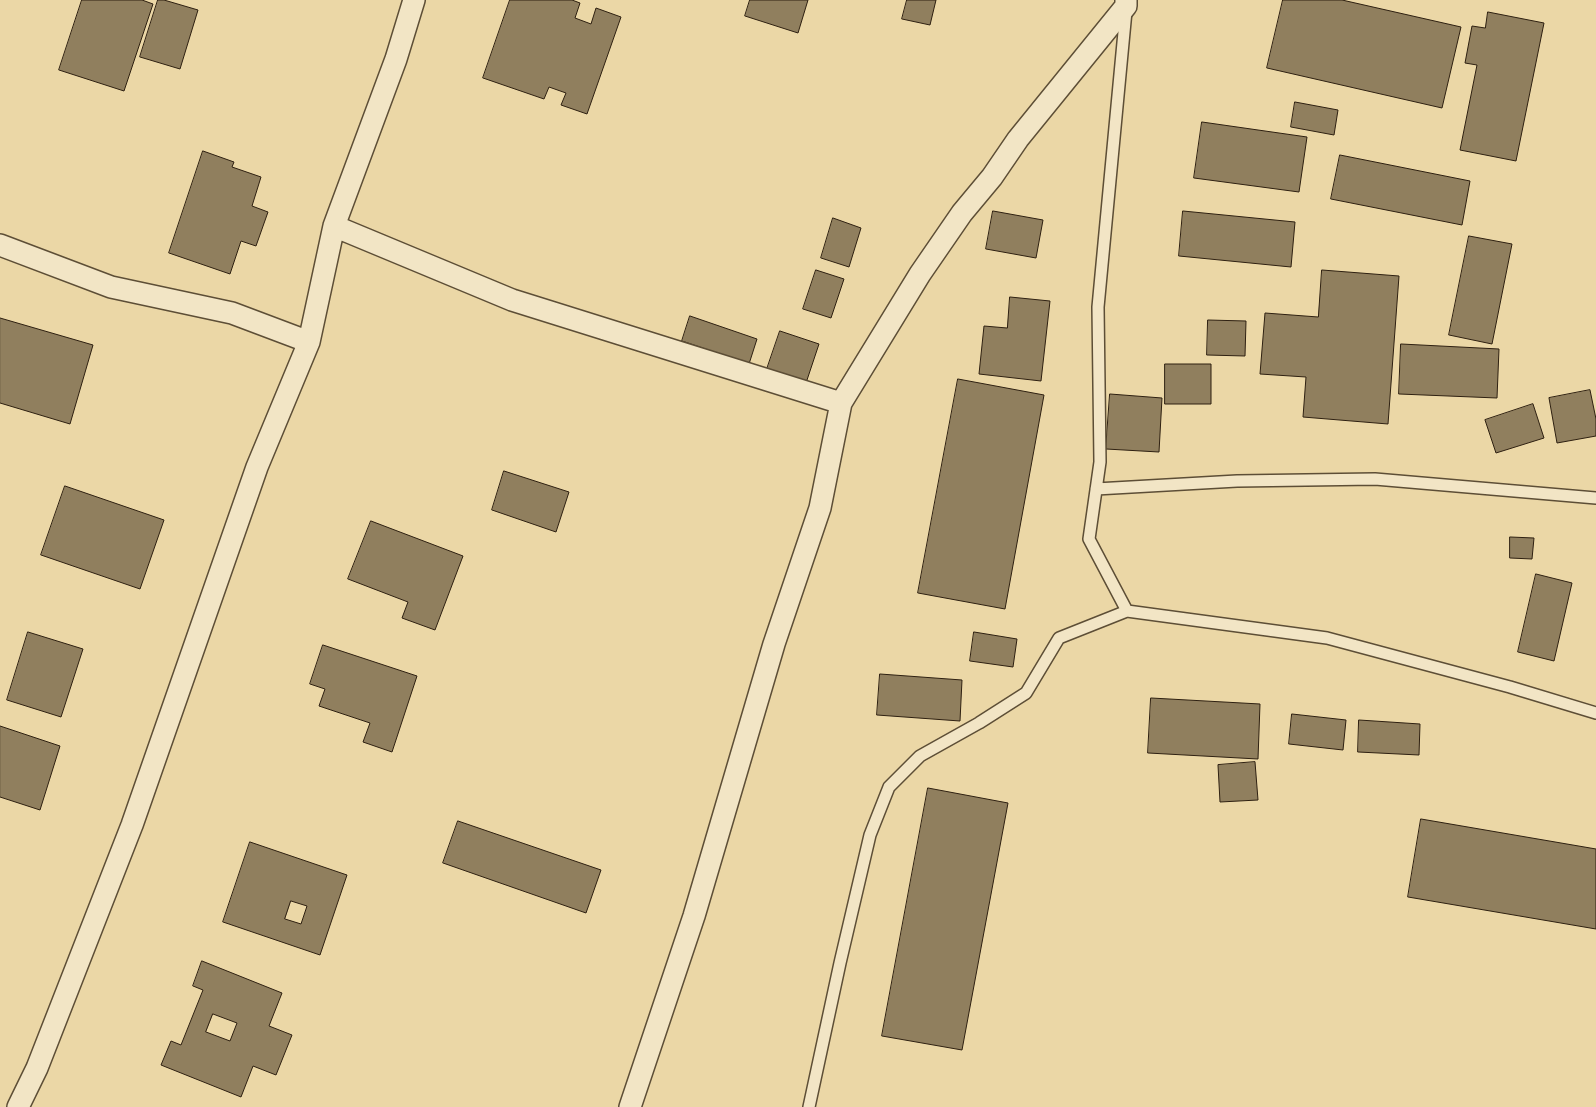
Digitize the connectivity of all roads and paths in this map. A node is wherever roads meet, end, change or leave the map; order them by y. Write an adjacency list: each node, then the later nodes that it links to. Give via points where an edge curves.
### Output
1 (414, 0): 3 (street, via 396,59)
2 (1126, 3): 6 (street, via 962,212); 7 (lane, via 1098,306 1100,462)
3 (334, 226): 5 (street); 6 (street, via 512,300)
4 (0, 245): 5 (street, via 111,287 232,313)
5 (309, 342): 11 (street, via 257,467 132,825 37,1068)
6 (841, 403): 12 (street, via 820,508 774,644 694,916)
7 (1096, 489): 8 (lane, via 1237,481 1375,479); 9 (lane, via 1088,539)
8 (1596, 498)
9 (1127, 611): 10 (lane, via 1327,638); 13 (lane, via 1059,638 1026,693 920,756 889,787 870,835)
10 (1596, 713)
11 (18, 1107)
12 (630, 1107)
13 (809, 1107)

